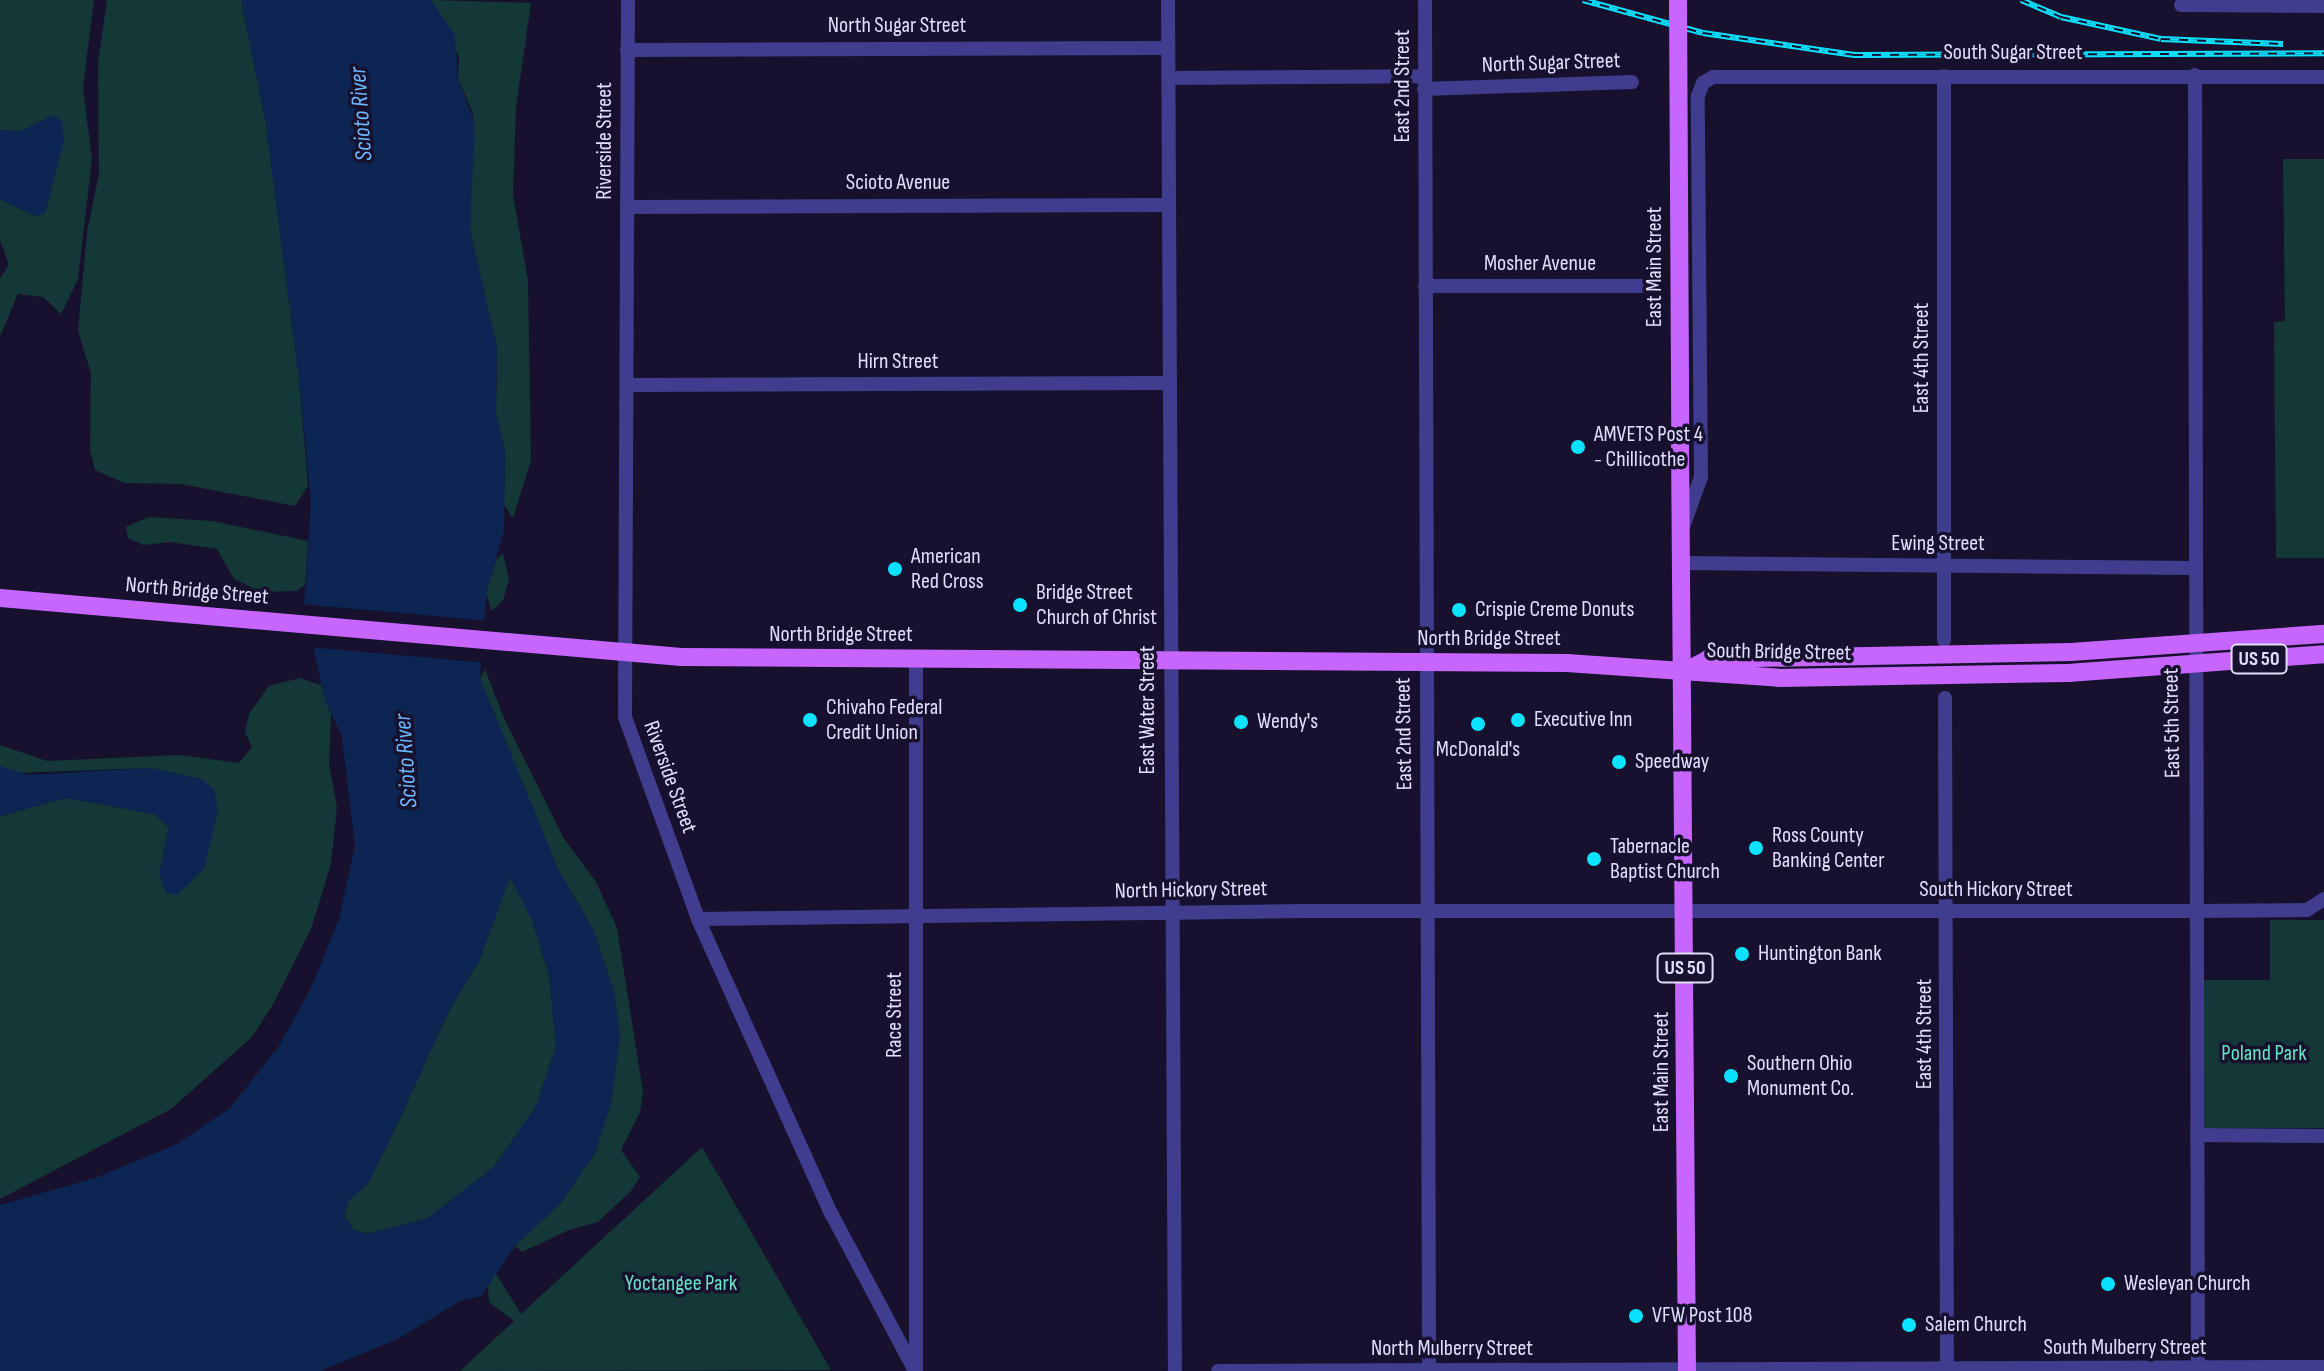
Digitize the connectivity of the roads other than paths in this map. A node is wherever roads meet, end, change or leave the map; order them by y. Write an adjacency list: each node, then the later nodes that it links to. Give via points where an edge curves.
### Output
1 (628, 0): 8 (street, Riverside Street)
2 (1168, 0): 7 (street, East Water Street)
3 (1425, 0): 14 (street, East 2nd Street)
4 (1678, 0): 22 (main road, East Main Street, bridge)
5 (2181, 5): 6 (street)
6 (2324, 6)
7 (1168, 48): 8 (street, North Sugar Street); 12 (street, East Water Street)
8 (627, 50): 17 (street, Riverside Street)
9 (2195, 75): 10 (street, South Sugar Street); 11 (street, South Sugar Street); 25 (street, East 5th Street)
10 (1944, 76): 15 (street, South Sugar Street, via 1713,77); 24 (street, East 4th Street)
11 (2324, 77)
12 (1168, 78): 14 (street, North Sugar Street); 16 (street, East Water Street)
13 (1632, 82): 14 (street, North Sugar Street)
14 (1424, 83): 18 (street, East 2nd Street)
15 (1703, 83): 22 (street, East Main Street, via 1698,96 1701,477)
16 (1168, 205): 17 (street, Scioto Avenue); 20 (street, East Water Street)
17 (627, 207): 21 (street, Riverside Street)
18 (1425, 286): 19 (street, Mosher Avenue); 34 (street, East 2nd Street)
19 (1656, 286)
20 (1169, 383): 21 (street, Hirn Street); 33 (street, East Water Street)
21 (628, 385): 30 (street, Riverside Street)
22 (1681, 533): 23 (main road, East Main Street)
23 (1681, 563): 24 (street, Ewing Street); 35 (main road, East Main Street)
24 (1944, 567): 25 (street, Ewing Street); 28 (street, East 4th Street)
25 (2194, 568): 29 (street, East 5th Street)
26 (0, 598): 30 (main road, North Bridge Street)
27 (2324, 634): 29 (main road, South Bridge Street / US 50)
28 (1944, 640)
29 (2194, 652): 31 (main road, South Bridge Street / US 50); 35 (main road, South Bridge Street / US 50, via 2068,673 1904,678 1708,677); 41 (street, East 5th Street)
30 (626, 653): 32 (main road, North Bridge Street); 46 (street, Riverside Street, via 625,717)
31 (2324, 654)
32 (916, 659): 33 (main road, North Bridge Street); 45 (street, Race Street)
33 (1170, 659): 34 (main road, North Bridge Street); 42 (street, East Water Street)
34 (1426, 663): 35 (main road, North Bridge Street, via 1567,663); 44 (street, East 2nd Street)
35 (1684, 672): 38 (main road, East Main Street / US 50)
36 (1945, 698): 43 (street, East 4th Street)
37 (2324, 899): 39 (street)
38 (1685, 910): 43 (street, South Hickory Street); 44 (street, North Hickory Street); 50 (main road, East Main Street / US 50)
39 (2307, 910): 40 (street, South Hickory Street); 41 (street, South Hickory Street)
40 (2324, 910)
41 (2196, 911): 43 (street, South Hickory Street); 47 (street, East 5th Street)
42 (1172, 912): 44 (street, North Hickory Street); 45 (street, North Hickory Street); 54 (street, East Water Street)
43 (1947, 912): 51 (street, East 4th Street)
44 (1428, 913): 56 (street, East 2nd Street)
45 (918, 916): 46 (street, North Hickory Street); 53 (street, Race Street)
46 (698, 919): 53 (street, Riverside Street, via 831,1213)
47 (2197, 1135): 48 (street); 52 (street, East 5th Street)
48 (2324, 1136)
49 (2324, 1367): 52 (street, South Mulberry Street)
50 (1687, 1370): 51 (street, South Mulberry Street); 56 (street, North Mulberry Street)
51 (1947, 1370): 52 (street, South Mulberry Street)
52 (2198, 1370)
53 (916, 1371)
54 (1175, 1371)
55 (1218, 1371): 56 (street, North Mulberry Street)
56 (1429, 1371)

